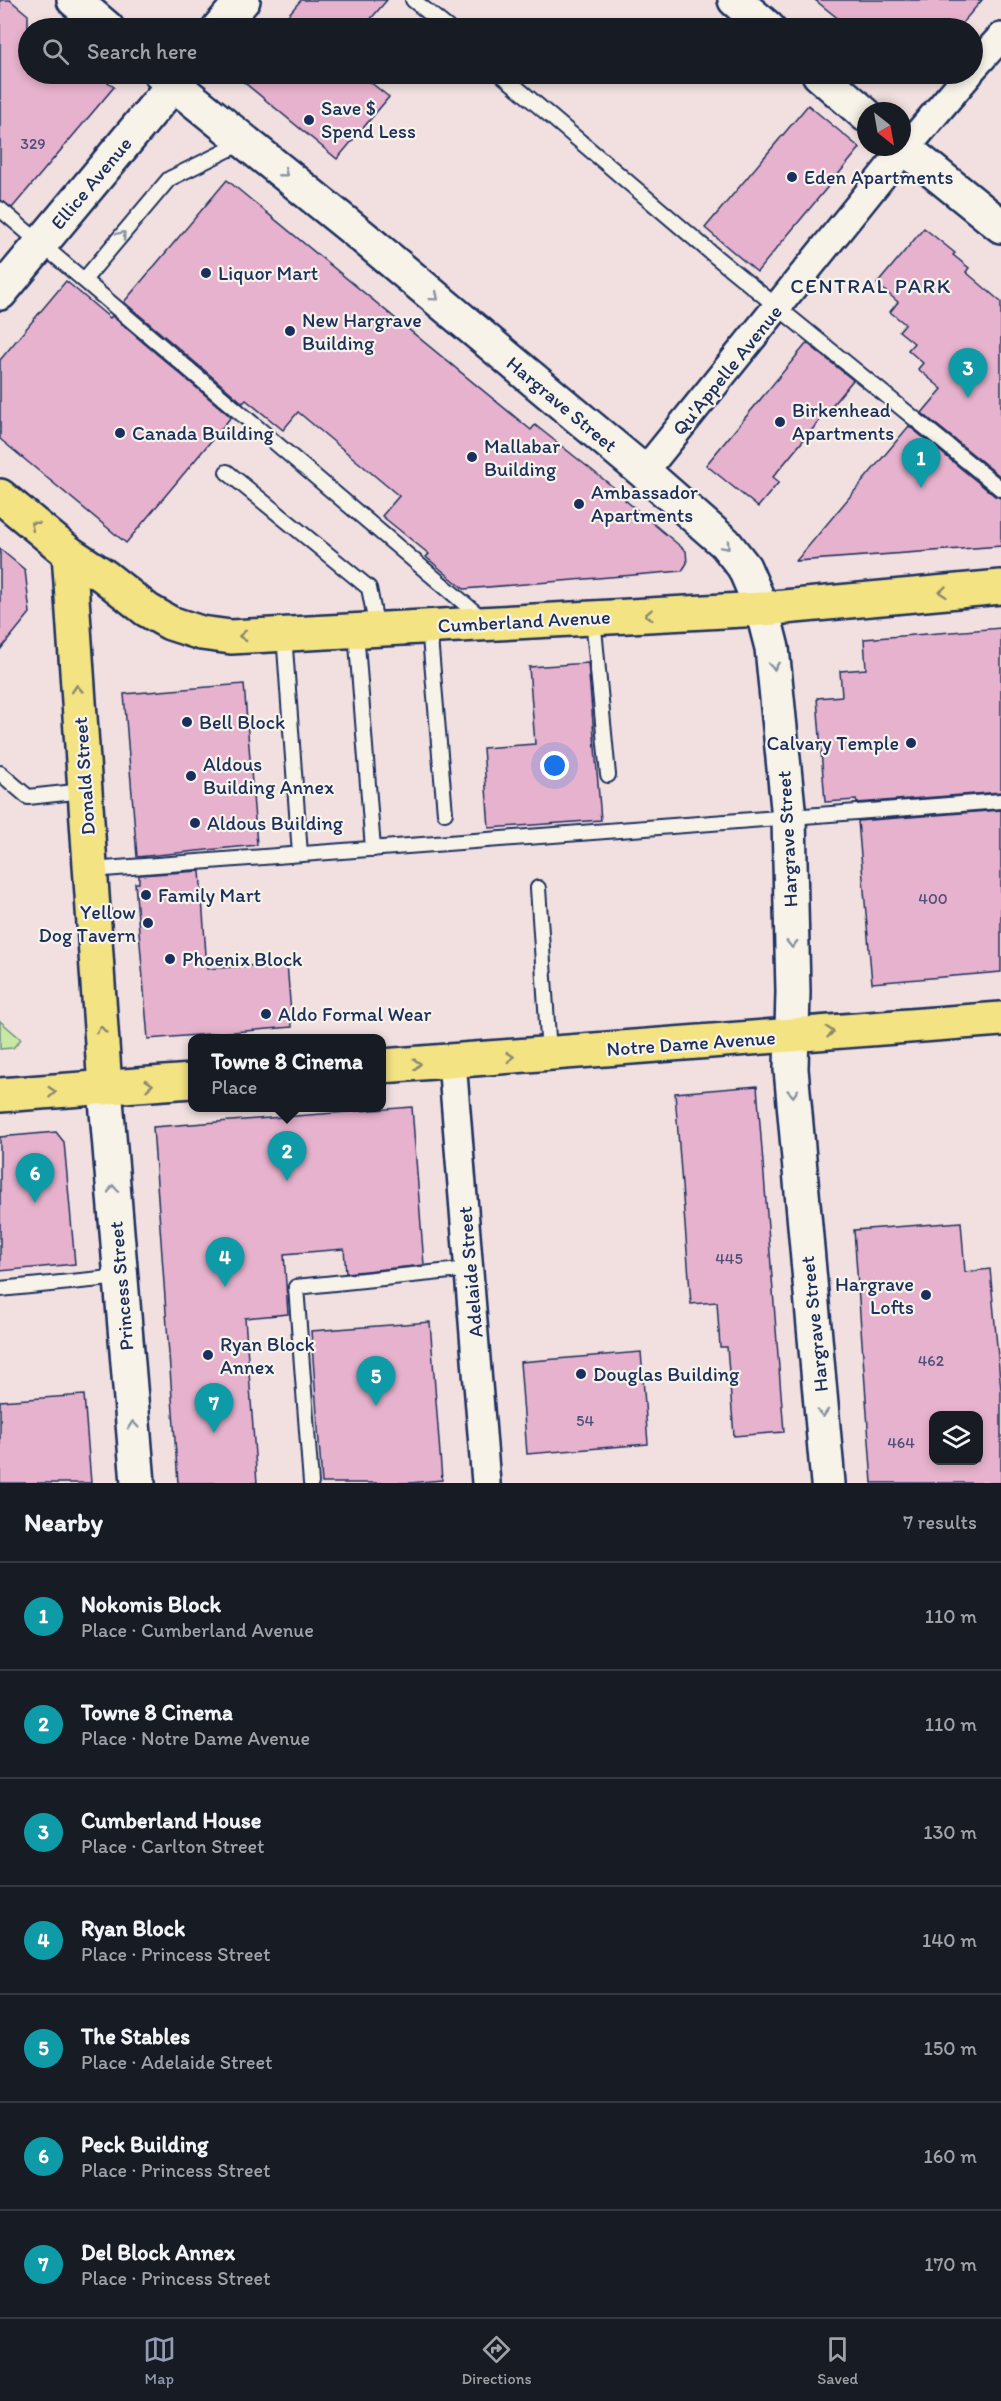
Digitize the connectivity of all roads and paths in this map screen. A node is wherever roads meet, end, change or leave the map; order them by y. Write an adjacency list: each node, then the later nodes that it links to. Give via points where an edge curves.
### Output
1 (74, 0): 5 (street)
2 (243, 0): 6 (street)
3 (413, 0): 7 (lane)
4 (735, 0): 8 (street)
5 (95, 18)
6 (228, 18)
7 (436, 18)
8 (756, 18)
9 (1001, 37): 10 (street)
10 (983, 57)
11 (166, 84): 23 (street, Ellice Avenue)
12 (180, 84): 18 (street, Hargrave Street)
13 (513, 84): 26 (lane)
14 (830, 84): 16 (street)
15 (960, 84): 17 (street, Qu'Appelle Avenue)
16 (857, 107)
17 (911, 139)
18 (244, 142): 24 (lane, one-way to 18, via 169,178); 28 (street, Hargrave Street, one-way to 28)
19 (911, 153): 22 (street)
20 (897, 156): 26 (street, Qu'Appelle Avenue)
21 (0, 209): 23 (lane)
22 (1001, 226)
23 (41, 243): 24 (lane); 25 (street, Ellice Avenue)
24 (84, 280): 35 (lane)
25 (0, 293)
26 (778, 308): 28 (street, Qu'Appelle Avenue); 29 (lane)
27 (227, 472): 37 (lane, via 369,588)
28 (644, 472): 33 (street, Hargrave Street, one-way to 33, via 725,543 744,567)
29 (1001, 489)
30 (0, 496): 31 (main road, one-way to 30)
31 (69, 554): 38 (main road, Cumberland Avenue, one-way to 31, via 231,637 170,623); 41 (main road, Donald Street, one-way to 31)
32 (1001, 587): 33 (main road, Cumberland Avenue, one-way to 33)
33 (762, 609): 34 (main road, Cumberland Avenue, one-way to 34); 44 (street, Hargrave Street, one-way to 44, via 772,648)
34 (593, 618): 35 (main road, Cumberland Avenue); 40 (lane)
35 (488, 623): 36 (main road, Cumberland Avenue)
36 (429, 626): 37 (main road, Cumberland Avenue); 43 (lane)
37 (366, 630): 38 (main road, Cumberland Avenue); 45 (lane)
38 (284, 634): 46 (lane)
39 (0, 773): 41 (lane, via 28,797)
40 (608, 775)
41 (84, 791): 47 (main road, Donald Street)
42 (1001, 801): 44 (lane)
43 (445, 813)
44 (789, 818): 45 (lane); 50 (street, Hargrave Street, one-way to 50)
45 (373, 849): 46 (lane)
46 (300, 854): 47 (lane)
47 (91, 870): 55 (main road, Donald Street, one-way to 47)
48 (538, 888): 51 (lane)
49 (1001, 1019): 50 (main road, Notre Dame Avenue, one-way to 49)
50 (793, 1035): 51 (main road, Notre Dame Avenue); 63 (street, Hargrave Street, one-way to 63, via 791,1069)
51 (549, 1054): 52 (main road, Notre Dame Avenue, one-way to 51)
52 (452, 1061): 53 (main road, Notre Dame Avenue, one-way to 52); 57 (street, Adelaide Street)
53 (386, 1066)
54 (188, 1081): 55 (main road, one-way to 54)
55 (105, 1088): 56 (main road, one-way to 55); 58 (street, Princess Street, one-way to 55)
56 (0, 1095)
57 (470, 1269): 61 (lane, via 296,1287); 62 (street, Adelaide Street)
58 (121, 1277): 59 (lane); 60 (street, Princess Street, one-way to 58)
59 (0, 1289)
60 (138, 1483)
61 (311, 1483)
62 (486, 1483)
63 (828, 1483)

